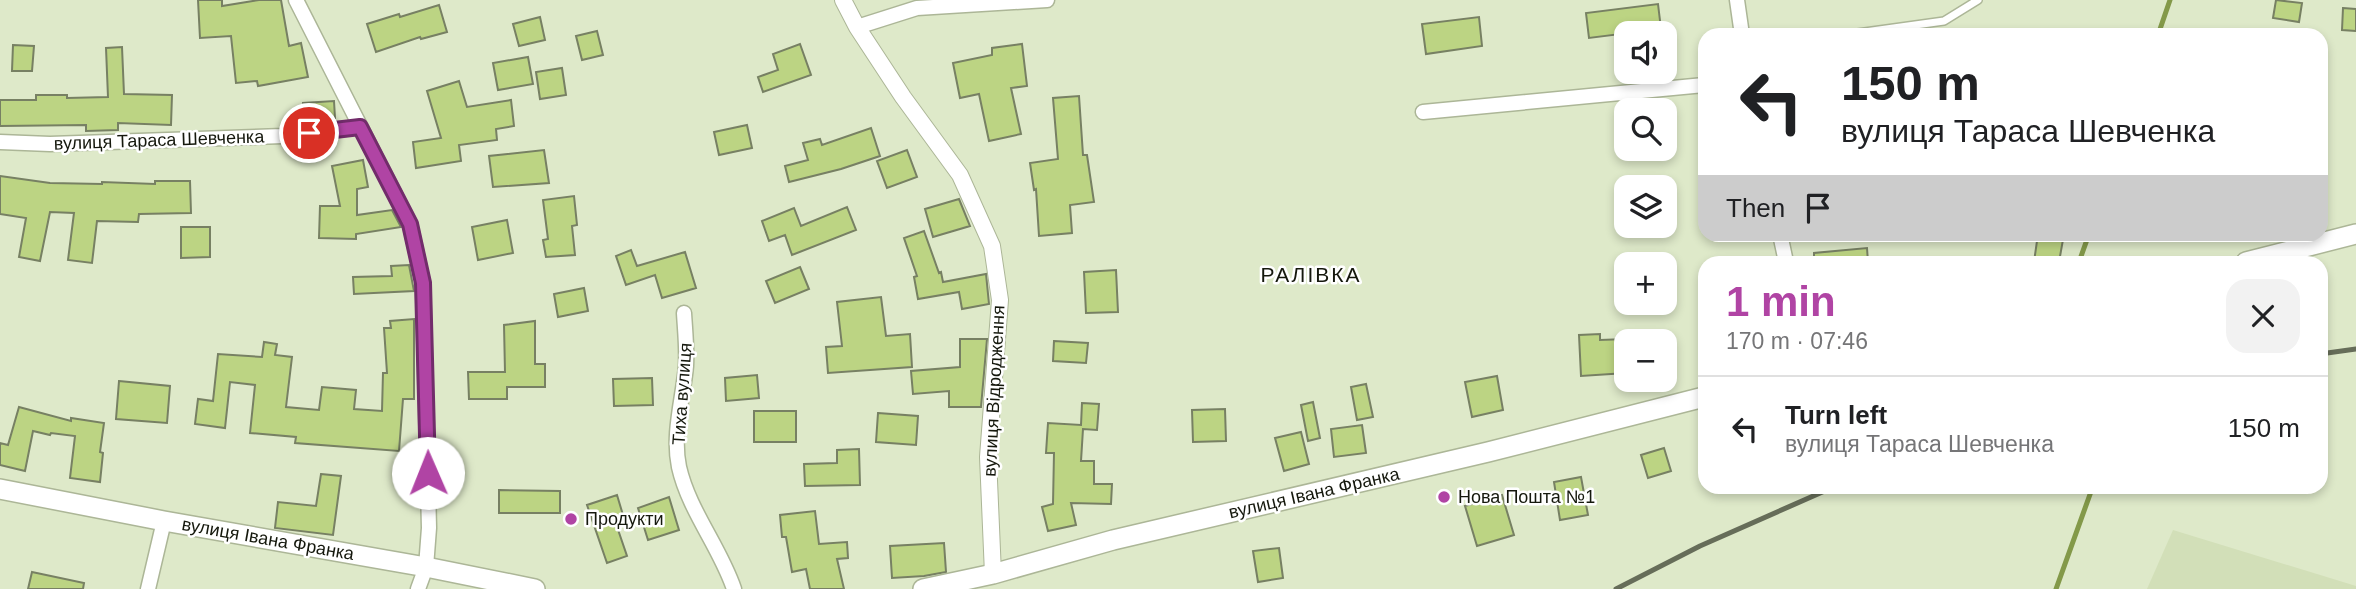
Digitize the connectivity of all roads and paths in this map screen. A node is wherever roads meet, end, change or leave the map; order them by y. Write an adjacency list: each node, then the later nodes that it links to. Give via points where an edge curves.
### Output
1 (296, 0): 11 (street)
2 (843, 0): 6 (street, вулиця Відродження)
3 (1047, 0): 6 (street, via 917,8)
4 (1737, 0): 7 (street)
5 (1978, 0): 8 (lane, via 1944,21)
6 (857, 27): 22 (street, вулиця Відродження, via 960,175 992,246 1000,300 988,457)
7 (1741, 28)
8 (1894, 28)
9 (1698, 86): 10 (street)
10 (1423, 112)
11 (360, 127): 12 (street, вулиця Тараса Шевченка, via 283,136 50,145); 21 (street, via 410,224 423,283)
12 (0, 142)
13 (2356, 234): 14 (main road)
14 (2328, 241)
15 (2325, 242): 16 (main road)
16 (2270, 256)
17 (684, 313): 26 (street, Тиха вулиця, via 686,365 677,428 679,466 689,497)
18 (1698, 399): 22 (main road, вулиця Івана Франка)
19 (0, 489): 20 (main road, вулиця Івана Франка)
20 (164, 521): 21 (main road, вулиця Івана Франка); 23 (street)
21 (426, 567): 24 (street); 25 (main road, вулиця Івана Франка)
22 (993, 573): 27 (main road, вулиця Івана Франка)
23 (148, 589)
24 (418, 589)
25 (535, 589)
26 (734, 589)
27 (923, 589)

